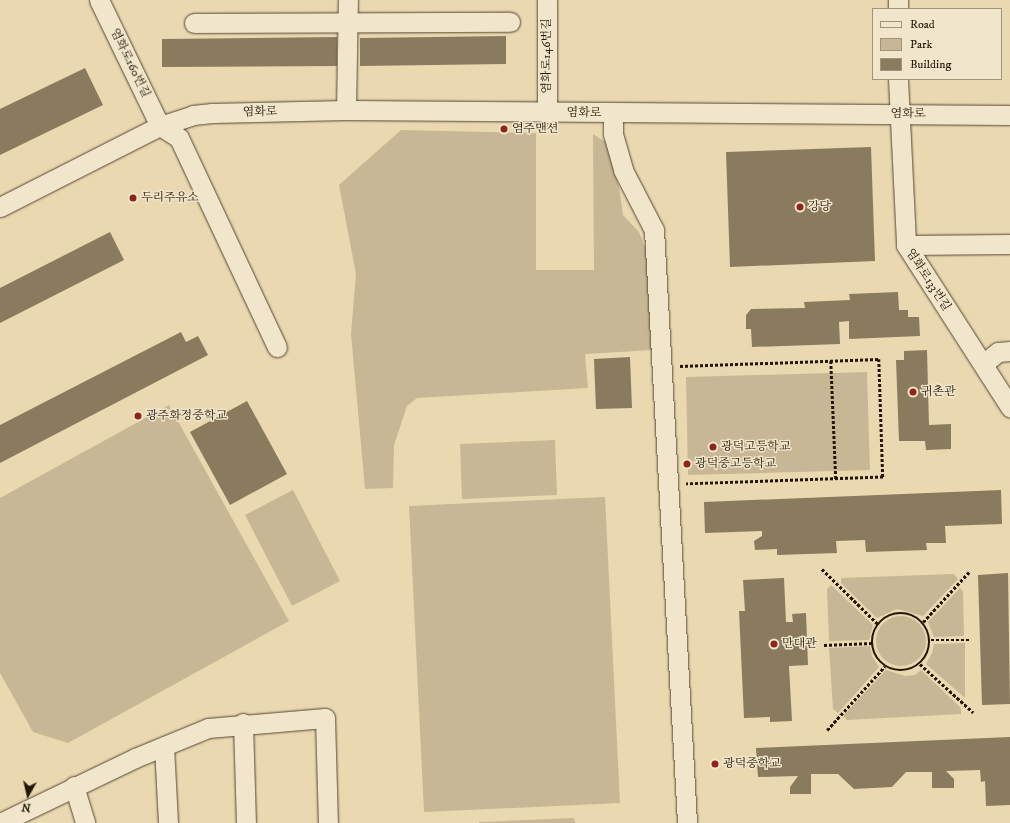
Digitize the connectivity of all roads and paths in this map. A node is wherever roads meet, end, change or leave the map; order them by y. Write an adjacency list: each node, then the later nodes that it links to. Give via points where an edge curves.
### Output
1 (99, 0): 13 (street, 염화로160번길)
2 (348, 0): 6 (street)
3 (547, 0): 9 (street, 염화로146번길)
4 (510, 22): 6 (street)
5 (194, 23): 6 (street)
6 (348, 24): 8 (street)
7 (898, 80): 11 (street, 염화로133번길)
8 (346, 110): 9 (street, 염화로); 13 (street, 염화로, via 212,112 193,115)
9 (547, 113): 10 (street, 염화로)
10 (613, 114): 11 (street, 염화로); 21 (street, via 613,134 623,170 654,230)
11 (898, 114): 12 (street, 염화로); 16 (street, 염화로133번길)
12 (1010, 115)
13 (160, 126): 14 (street, 염화로); 17 (street, via 179,138)
14 (0, 207)
15 (1010, 244): 16 (street)
16 (906, 245): 20 (street, 염화로133번길)
17 (277, 347)
18 (1010, 351): 20 (street, via 998,352)
19 (831, 360): 21 (path); 23 (path); 23 (path, via 879,359 883,477)
20 (982, 364): 22 (street, 염화로133번길)
21 (661, 366): 24 (street)
22 (1010, 407)
23 (836, 479): 24 (path)
24 (668, 484): 45 (street)
25 (822, 569): 28 (path)
26 (968, 572): 27 (path)
27 (923, 622): 28 (path, via 909,613 900,612 884,618); 29 (path)
28 (878, 624): 31 (path)
29 (931, 640): 30 (path); 33 (path, via 928,653)
30 (971, 640)
31 (872, 643): 32 (path); 34 (path, via 878,660)
32 (824, 645)
33 (920, 664): 34 (path, via 903,671); 35 (path)
34 (885, 666): 37 (path)
35 (973, 712)
36 (243, 723): 38 (street, via 208,728); 43 (street); 44 (street, via 325,718)
37 (827, 730)
38 (164, 746): 39 (street); 42 (street)
39 (74, 786): 40 (street); 41 (street)
40 (0, 823)
41 (85, 823)
42 (168, 823)
43 (246, 823)
44 (328, 823)
45 (687, 823)

